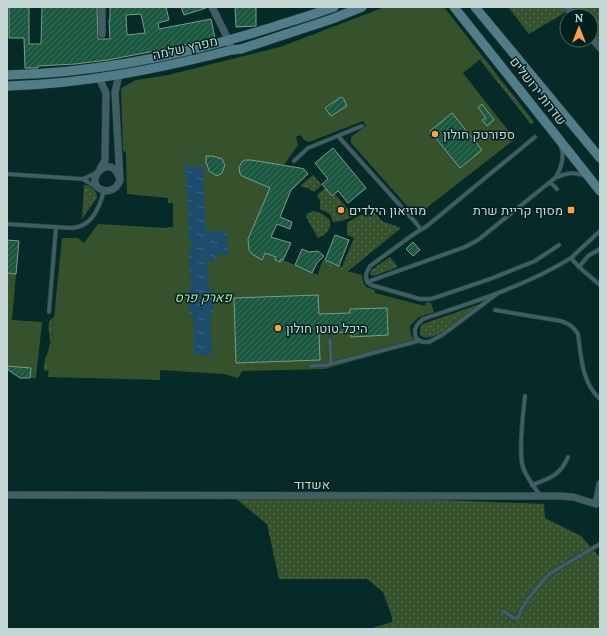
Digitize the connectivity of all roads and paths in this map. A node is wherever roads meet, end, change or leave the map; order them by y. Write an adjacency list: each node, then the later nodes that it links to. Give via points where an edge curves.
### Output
1 (102, 7): 10 (street)
2 (212, 7): 11 (street)
3 (334, 7): 9 (street, מפרץ שלמה)
4 (349, 7): 9 (street, via 322,18)
5 (362, 7): 11 (street, מפרץ שלמה, via 241,49)
6 (470, 7): 16 (street, via 511,58)
7 (475, 7): 16 (street, שדרות ירושלים)
8 (455, 9): 19 (street, שדרות ירושלים)
9 (284, 23): 11 (street, מפרץ שלמה)
10 (102, 34)
11 (230, 46): 12 (street, מפרץ שלמה, via 108,67 46,74); 13 (street, מפרץ שלמה, via 168,66)
12 (7, 75)
13 (118, 75): 14 (street, מפרץ שלמה); 26 (street, via 115,92)
14 (99, 78): 15 (street, מפרץ שלמה); 23 (street, via 106,93 105,160)
15 (7, 86)
16 (546, 92): 21 (street, שדרות ירושלים)
17 (362, 126): 18 (lane)
18 (338, 136): 22 (lane, via 308,148); 35 (lane)
19 (557, 136): 25 (street, שדרות ירושלים); 27 (lane, via 563,151 563,160)
20 (535, 137): 35 (lane)
21 (600, 158)
22 (294, 161)
23 (99, 171): 26 (street, via 110,167); 28 (lane); 30 (street, via 96,183)
24 (7, 174): 28 (lane)
25 (589, 176): 27 (lane, via 565,173); 32 (street, שדרות ירושלים)
26 (119, 177): 30 (street, via 116,188 110,191)
27 (555, 178): 29 (lane)
28 (83, 179): 30 (lane)
29 (550, 182): 31 (lane); 41 (lane, via 478,240)
30 (102, 190): 34 (lane, via 99,207 86,224 80,228)
31 (557, 190)
32 (600, 191)
33 (7, 224): 34 (lane)
34 (56, 227): 45 (lane)
35 (421, 230): 41 (lane, via 370,266 366,274)
36 (600, 231): 39 (lane)
37 (559, 245): 41 (lane, via 530,264 431,299 420,299 375,287)
38 (600, 249): 40 (lane, via 588,256)
39 (571, 258): 40 (lane); 43 (lane, via 551,270)
40 (579, 267): 42 (lane)
41 (367, 282)
42 (600, 285)
43 (498, 293): 47 (lane, via 442,336 429,342); 47 (lane, via 423,319 416,325 414,332)
44 (495, 310): 51 (lane, via 561,321 574,328 578,334 584,374 589,387)
45 (50, 312)
46 (330, 340): 48 (lane)
47 (418, 341): 48 (lane)
48 (331, 364): 49 (lane)
49 (310, 366)
50 (524, 396): 54 (lane, via 522,464)
51 (600, 399)
52 (568, 457): 54 (lane, via 563,468 556,474)
53 (600, 484): 57 (street, אשדוד)
54 (532, 485): 56 (lane)
55 (7, 495): 56 (street, אשדוד)
56 (541, 496): 57 (street, אשדוד, via 573,498)
57 (599, 506)
58 (600, 544): 59 (lane, via 549,574 531,595 518,618)
59 (503, 611)

